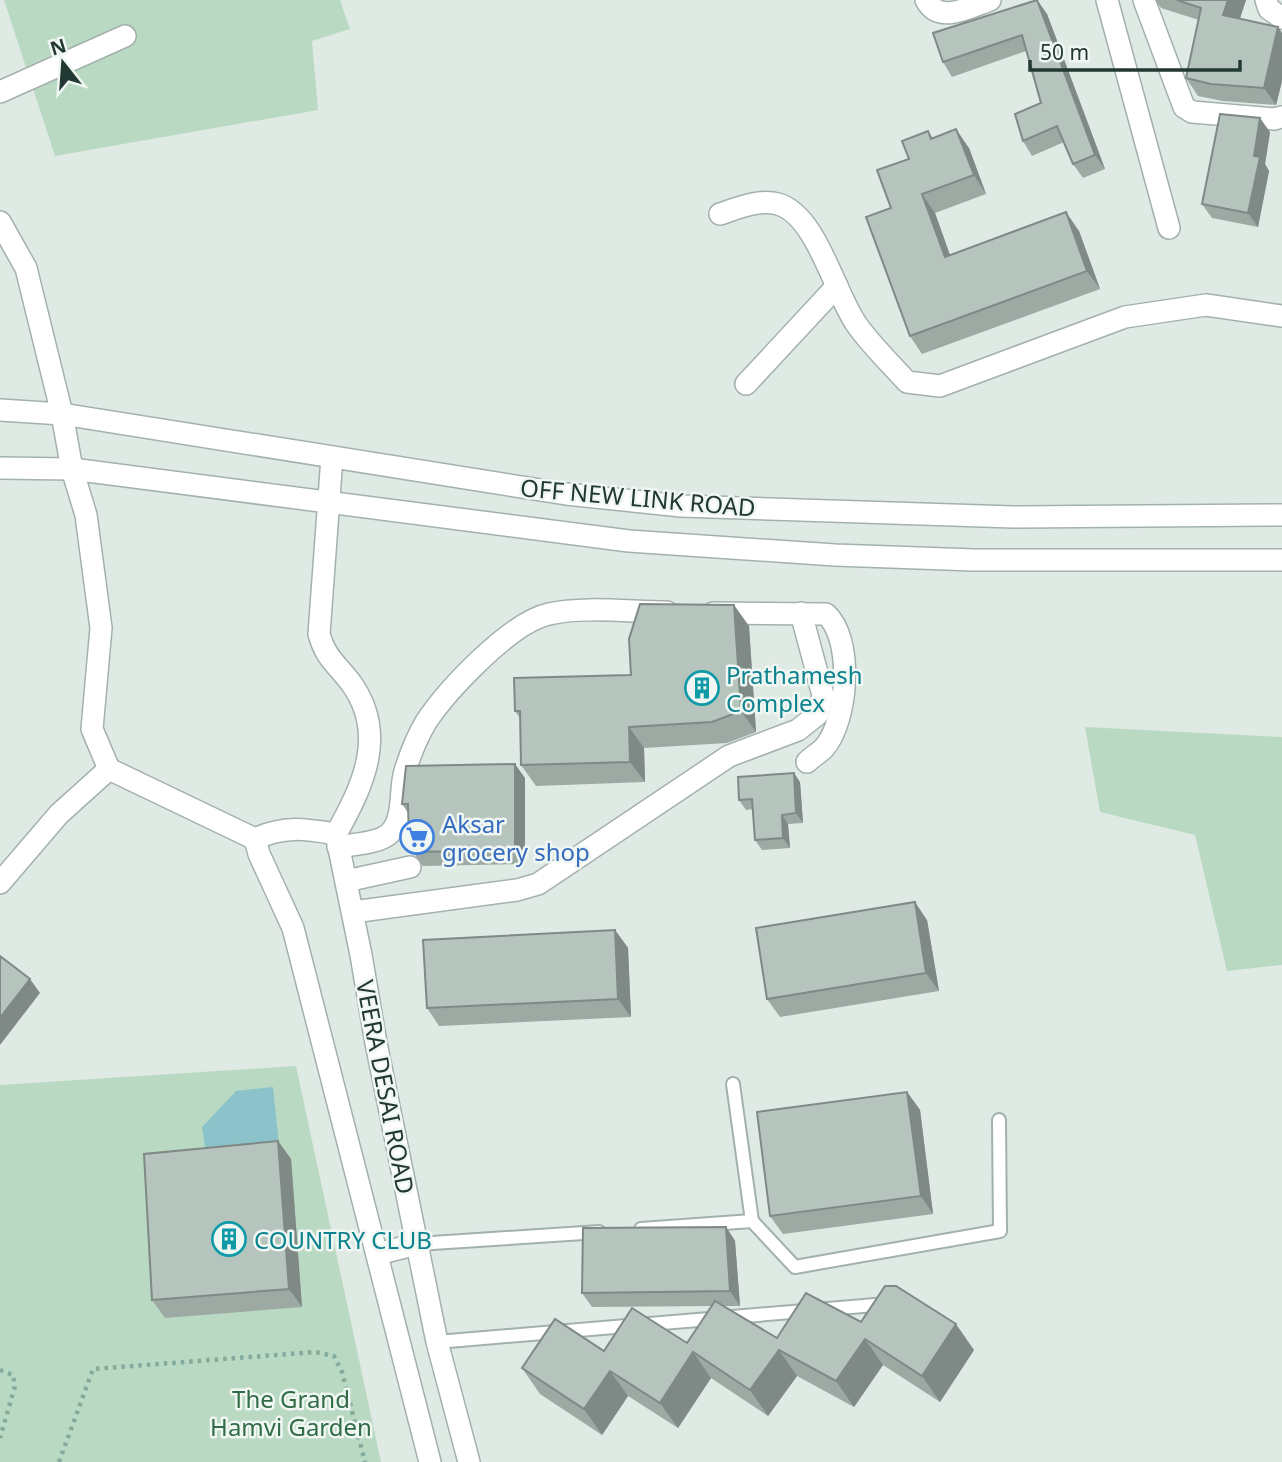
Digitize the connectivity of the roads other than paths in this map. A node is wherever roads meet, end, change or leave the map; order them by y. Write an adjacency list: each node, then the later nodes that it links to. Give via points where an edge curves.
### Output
1 (926, 0): 2 (street, via 933,10 946,15)
2 (990, 0)
3 (1107, 0): 12 (street)
4 (1144, 0): 9 (street, via 1184,107 1192,112)
5 (1266, 0): 6 (street, via 1269,9)
6 (1282, 18)
7 (125, 36): 8 (street)
8 (0, 92)
9 (1282, 117)
10 (720, 214): 13 (street, via 754,203 779,204 794,214 816,241)
11 (0, 222): 17 (street, via 26,268)
12 (1169, 228)
13 (838, 286): 14 (street, via 856,324 907,382 940,386 1125,317 1206,305); 15 (street)
14 (1282, 316)
15 (746, 384)
16 (0, 410): 17 (street, OFF NEW LINK ROAD)
17 (62, 414): 18 (street, OFF NEW LINK ROAD); 20 (street)
18 (332, 457): 21 (street); 22 (street, OFF NEW LINK ROAD, via 565,494 681,506 1013,517)
19 (0, 468): 20 (street, OFF NEW LINK ROAD)
20 (72, 469): 21 (street, OFF NEW LINK ROAD); 26 (street, via 86,515 101,628 92,729)
21 (328, 502): 23 (street, OFF NEW LINK ROAD, via 629,541 835,555); 28 (street, via 319,634 324,650 362,701 368,723 369,762)
22 (1282, 515)
23 (1282, 561)
24 (801, 613): 25 (street, via 826,614 835,622 844,675 843,702 835,728 824,747); 28 (street, via 568,611 527,621 490,652 425,724 404,775 398,816 390,833 380,839); 32 (street, via 823,695 818,714 798,730 729,756 538,884)
25 (807, 762)
26 (109, 769): 27 (street); 31 (street, via 59,814)
27 (255, 839): 28 (street, via 274,830 292,829); 39 (street, via 293,928)
28 (337, 840): 30 (street, VEERA DESAI ROAD)
29 (410, 867): 30 (street)
30 (346, 881): 32 (street, VEERA DESAI ROAD)
31 (0, 883)
32 (353, 912): 38 (street, VEERA DESAI ROAD)
33 (733, 1084): 35 (lane)
34 (999, 1120): 35 (lane, via 1000,1231 795,1267)
35 (752, 1221): 36 (lane)
36 (634, 1229)
37 (608, 1231): 38 (lane)
38 (417, 1244): 39 (street); 41 (street, VEERA DESAI ROAD)
39 (377, 1254): 42 (street)
40 (906, 1303): 41 (lane)
41 (437, 1342): 43 (street, VEERA DESAI ROAD)
42 (430, 1462)
43 (469, 1462)

